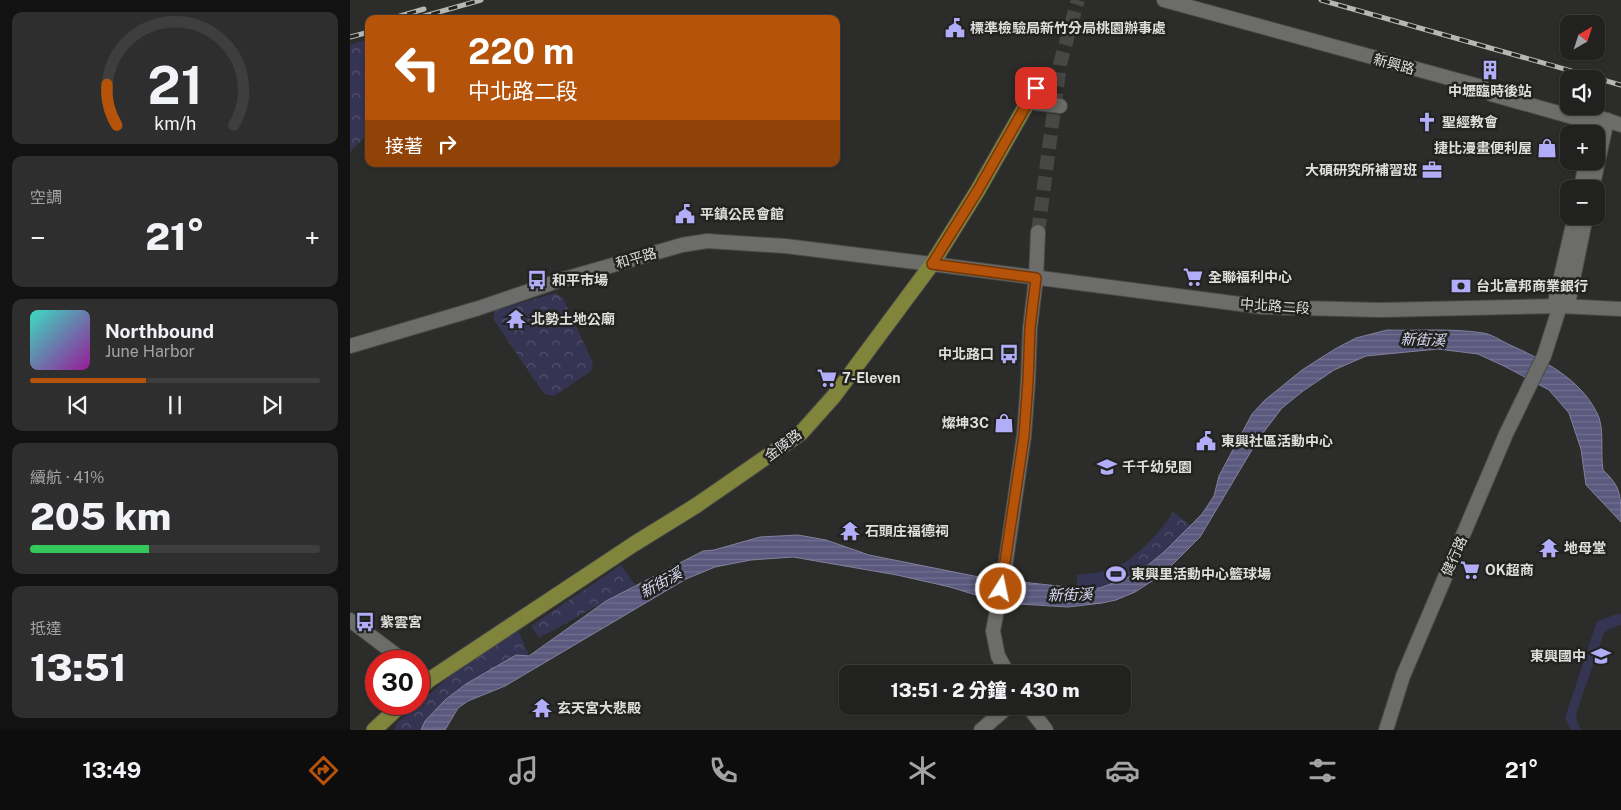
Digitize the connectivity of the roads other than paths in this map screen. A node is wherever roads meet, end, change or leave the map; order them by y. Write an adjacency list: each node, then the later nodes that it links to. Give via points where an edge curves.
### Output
1 (1164, 0): 4 (street, 新興路, via 1487,90 1493,86 1567,106)
2 (1035, 96): 3 (street); 10 (main road, 金陵路)
3 (1060, 106)
4 (1597, 123): 5 (street); 6 (street)
5 (1621, 125)
6 (1593, 180)
7 (1573, 225): 12 (street, via 1556,298)
8 (1584, 225): 12 (street, via 1569,299)
9 (1038, 232): 11 (street)
10 (932, 264): 11 (street, 中北路二段); 14 (street, 和平路, via 785,246 707,241 588,272); 18 (main road, 金陵路, via 834,396 801,433 697,505)
11 (1036, 278): 12 (street, 中北路二段, via 1263,307 1381,310); 17 (street, via 1024,436 993,631)
12 (1560, 306): 13 (street, 中北路二段); 25 (street, 健行路, via 1542,359 1506,434 1402,676)
13 (1621, 309)
14 (350, 346)
15 (350, 620): 16 (street)
16 (390, 650)
17 (1003, 665)
18 (430, 675)
19 (390, 715): 22 (main road)
20 (998, 715): 23 (street)
21 (1035, 715): 24 (street)
22 (374, 730)
23 (981, 730)
24 (1046, 730)
25 (1386, 730)

